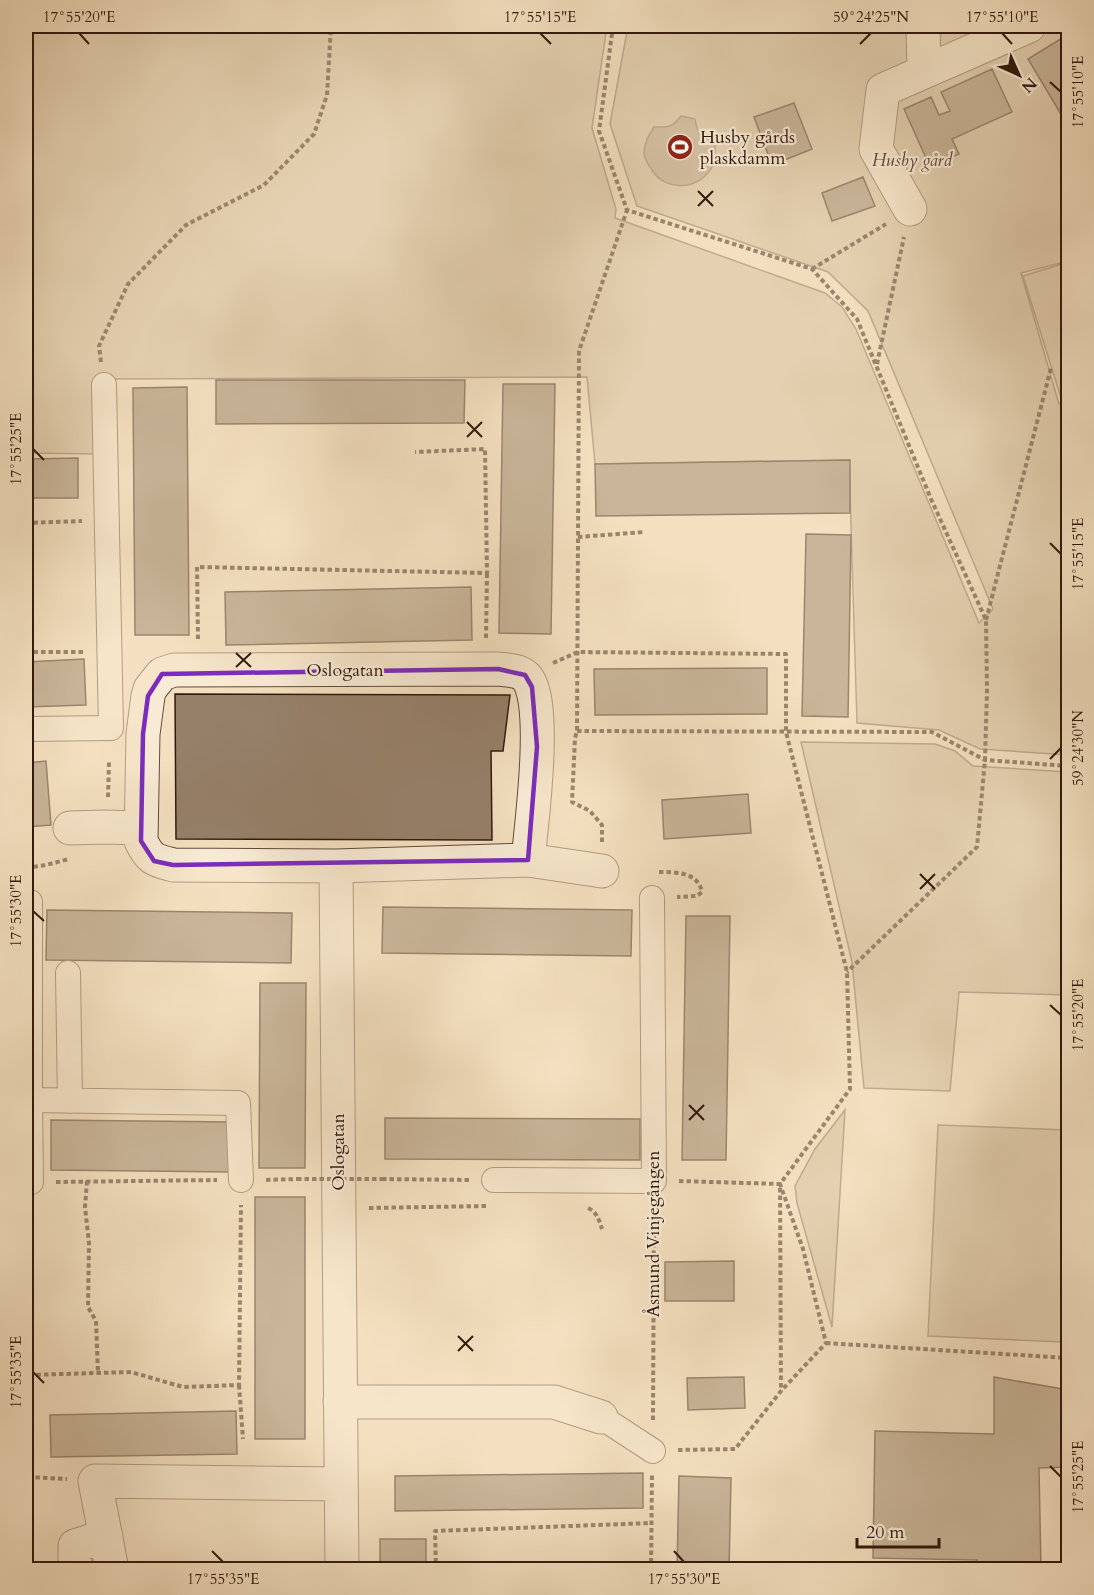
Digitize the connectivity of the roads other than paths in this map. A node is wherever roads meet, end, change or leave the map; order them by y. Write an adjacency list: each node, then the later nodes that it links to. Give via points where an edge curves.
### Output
1 (923, 26): 4 (street)
2 (1029, 26): 3 (street)
3 (988, 33): 4 (street)
4 (924, 72): 5 (street, via 883,90 876,149)
5 (910, 209)
6 (104, 385): 7 (street, via 111,728)
7 (26, 729)
8 (70, 828): 9 (street)
9 (141, 828): 10 (street, Oslogatan, via 148,696 162,674 174,670 511,670 525,675 536,700 537,747); 11 (street, Oslogatan, via 141,842 147,853 154,861 173,865)
10 (528, 860): 11 (street, Oslogatan); 12 (street)
11 (336, 866): 21 (street, Oslogatan)
12 (602, 871)
13 (652, 898): 19 (street, Åsmund Vinjegången, via 654,1181)
14 (30, 902): 16 (street)
15 (68, 973): 17 (street)
16 (30, 1100): 17 (street); 20 (street)
17 (70, 1101): 18 (street, via 238,1103)
18 (241, 1180)
19 (494, 1180)
20 (31, 1182)
21 (340, 1402): 22 (street, via 554,1402); 24 (street, Oslogatan)
22 (601, 1417): 23 (street)
23 (653, 1450)
24 (340, 1484): 25 (street, via 94,1481); 28 (street, Oslogatan)
25 (106, 1536): 26 (street, via 75,1546); 27 (street)
26 (75, 1569)
27 (112, 1569)
28 (342, 1569)

